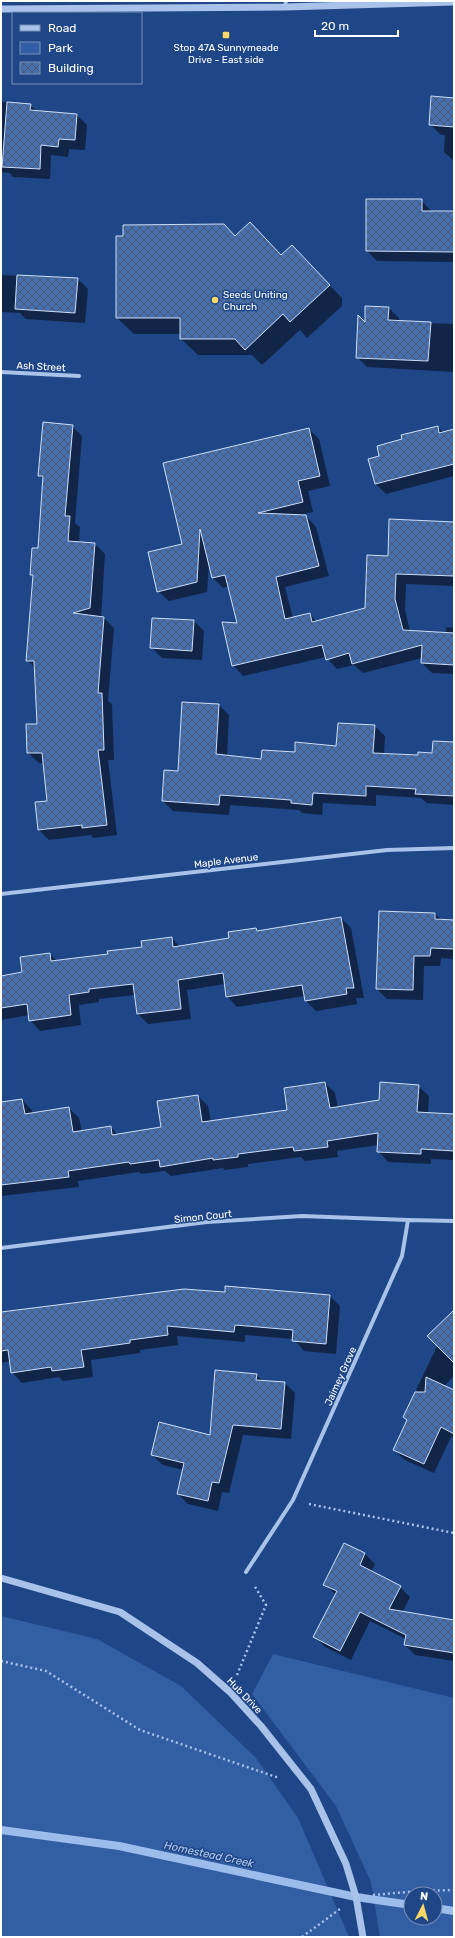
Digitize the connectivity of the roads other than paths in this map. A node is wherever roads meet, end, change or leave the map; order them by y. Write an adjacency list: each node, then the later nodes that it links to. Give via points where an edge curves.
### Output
1 (454, 2): 2 (street)
2 (286, 4): 3 (street)
3 (1, 9)
4 (1, 372): 5 (street, Ash Street)
5 (79, 376)
6 (454, 848): 7 (street, Maple Avenue, via 386,850)
7 (1, 894)
8 (408, 1220): 9 (street); 10 (street, Simon Court, via 302,1216 207,1222); 11 (street, Jaimey Grove, via 402,1256 293,1500)
9 (454, 1221)
10 (1, 1248)
11 (246, 1572)
12 (1, 1578): 13 (street, Hub Drive, via 120,1612 197,1663 230,1692 312,1790 346,1864 356,1897)
13 (363, 1937)

